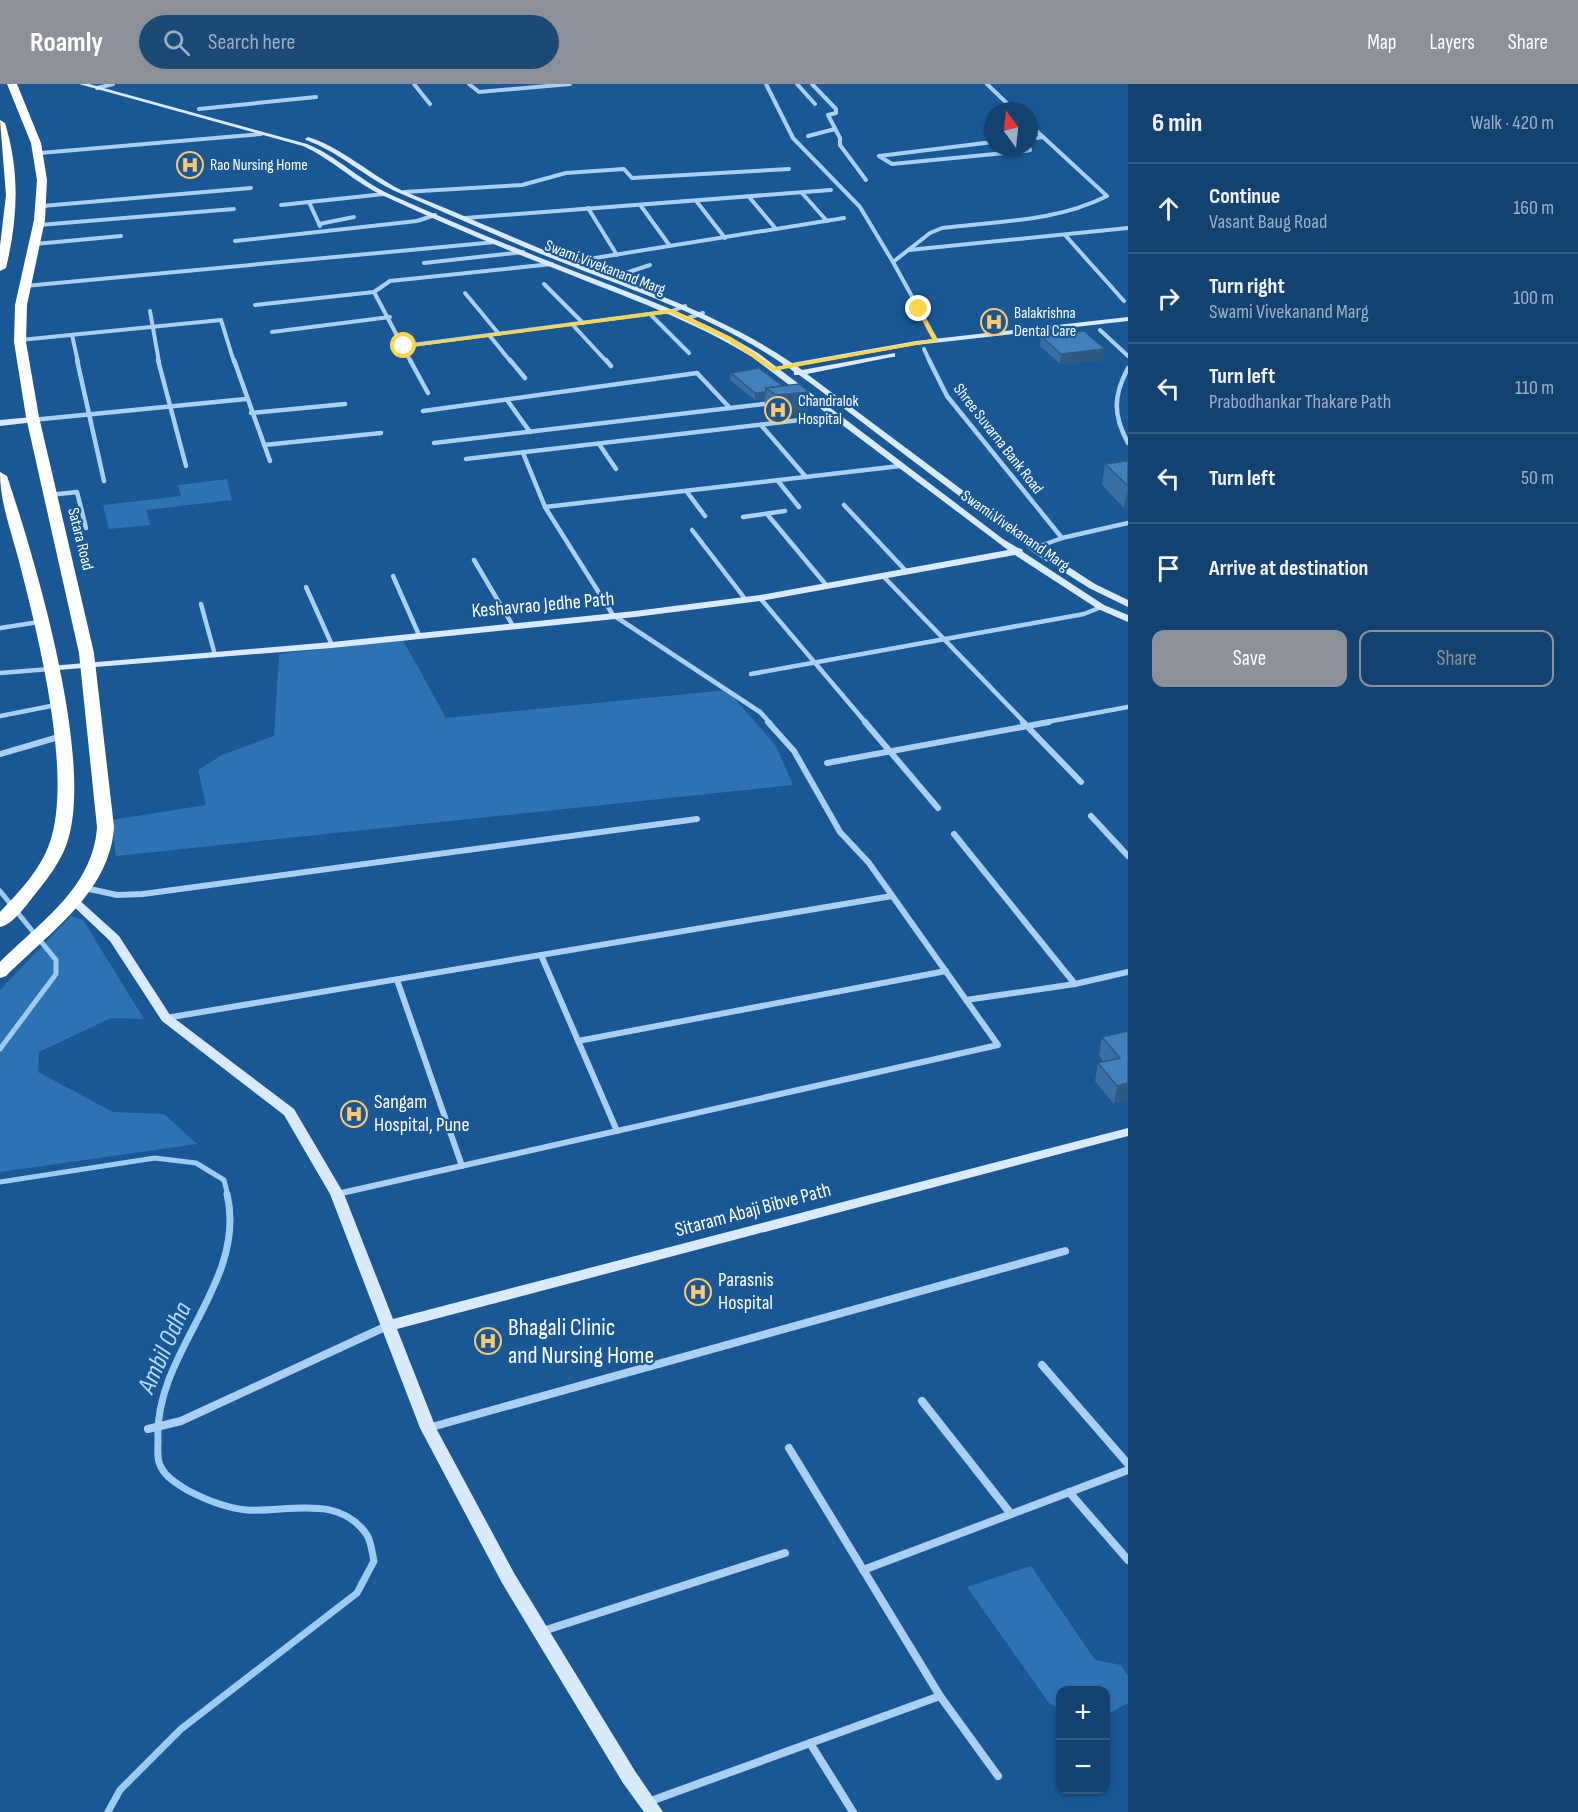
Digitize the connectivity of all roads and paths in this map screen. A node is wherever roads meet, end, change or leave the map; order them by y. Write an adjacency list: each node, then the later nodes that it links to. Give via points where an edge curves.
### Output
1 (12, 84): 27 (highway, Satara Road)
2 (82, 84): 13 (main road, Swami Vivekanand Marg)
3 (108, 84): 4 (street); 13 (street); 18 (main road, Swami Vivekanand Marg)
4 (113, 84)
5 (414, 84): 17 (street)
6 (470, 84): 12 (street, via 479,92)
7 (570, 84): 12 (street)
8 (766, 84): 66 (street, via 793,138 860,207)
9 (797, 84): 16 (street)
10 (812, 84): 20 (street, via 836,109 836,113 828,116)
11 (987, 84): 15 (street)
12 (533, 86)
13 (97, 88): 22 (main road, Swami Vivekanand Marg)
14 (316, 98): 18 (street)
15 (1006, 102)
16 (815, 104)
17 (430, 105)
18 (199, 109): 34 (main road, Swami Vivekanand Marg, via 331,147 376,179)
19 (0, 123): 29 (highway)
20 (835, 129): 23 (street); 31 (street, via 843,151)
21 (1038, 132): 24 (street)
22 (261, 134): 27 (street); 36 (main road, Swami Vivekanand Marg, via 317,150)
23 (808, 136)
24 (1043, 137): 25 (street); 62 (street, via 1107,196 1052,214 942,228)
25 (1038, 138)
26 (984, 143): 28 (street, via 879,156 892,164)
27 (40, 153): 41 (highway, Satara Road)
28 (984, 155)
29 (5, 162): 70 (highway, via 12,201)
30 (789, 169): 34 (street, via 632,178 624,169 589,171 522,185)
31 (866, 180)
32 (251, 188): 41 (street)
33 (831, 190): 35 (street)
34 (404, 192): 47 (main road, Swami Vivekanand Marg)
35 (802, 193): 37 (street); 49 (street)
36 (384, 194): 38 (street); 45 (main road, Swami Vivekanand Marg)
37 (750, 198): 39 (street); 53 (street)
38 (309, 202): 40 (street); 50 (street)
39 (697, 202): 42 (street); 57 (street)
40 (281, 205)
41 (42, 206): 51 (highway, Satara Road)
42 (641, 206): 43 (street); 61 (street)
43 (588, 208): 47 (street); 64 (street)
44 (234, 210): 51 (street)
45 (435, 215): 54 (street, via 417,221); 59 (main road, Swami Vivekanand Marg)
46 (354, 217): 50 (street)
47 (465, 218): 65 (main road, Swami Vivekanand Marg)
48 (844, 218): 49 (street)
49 (827, 221): 53 (street)
50 (320, 224): 54 (street)
51 (39, 225): 60 (highway, Satara Road)
52 (1128, 228): 55 (street)
53 (776, 229): 57 (street)
54 (324, 231): 58 (street)
55 (1065, 235): 62 (street); 76 (street)
56 (121, 236): 60 (street)
57 (724, 238): 61 (street)
58 (235, 241)
59 (498, 242): 63 (main road, Swami Vivekanand Marg); 73 (street)
60 (35, 244): 73 (highway, Satara Road)
61 (670, 246): 64 (street)
62 (908, 250): 66 (street)
63 (524, 252): 67 (street); 68 (main road, Swami Vivekanand Marg)
64 (617, 255): 65 (street)
65 (570, 262): 71 (main road, Swami Vivekanand Marg)
66 (893, 262): 96 (street)
67 (424, 263)
68 (552, 264): 74 (street, via 390,281); 80 (main road, Swami Vivekanand Marg)
69 (651, 265): 71 (street)
70 (0, 268)
71 (611, 278): 78 (main road, Swami Vivekanand Marg)
72 (544, 284): 86 (street)
73 (25, 286): 95 (highway, Satara Road)
74 (374, 292): 77 (street); 83 (street)
75 (465, 293): 92 (street)
76 (1124, 301)
77 (255, 305)
78 (685, 306): 80 (street); 81 (main road, Swami Vivekanand Marg)
79 (150, 311): 88 (street)
80 (672, 311): 82 (street); 84 (main road, Swami Vivekanand Marg)
81 (703, 313): 84 (street); 101 (main road, Swami Vivekanand Marg)
82 (650, 314): 86 (street); 99 (street)
83 (390, 317): 91 (street); 97 (street)
84 (688, 318): 104 (main road, Swami Vivekanand Marg, via 729,339)
85 (1128, 319): 96 (main road)
86 (583, 323): 87 (street)
87 (572, 324): 92 (street); 102 (street)
88 (152, 327): 93 (street); 110 (street, via 221,320); 115 (street)
89 (1128, 327): 90 (main road)
90 (1100, 330): 98 (main road); 100 (street)
91 (272, 332)
92 (499, 334): 94 (street)
93 (72, 335): 95 (street); 120 (street)
94 (489, 335): 97 (street); 107 (street)
95 (20, 340): 121 (highway, Satara Road)
96 (936, 340): 101 (main road)
97 (404, 346): 108 (street)
98 (924, 349): 105 (main road); 153 (street, Shree Suvarna Bank Road, via 946,396)
99 (689, 353)
100 (1128, 356)
101 (791, 365): 104 (main road); 105 (main road, Swami Vivekanand Marg)
102 (611, 366)
103 (1128, 368): 128 (street, via 1118,386 1113,410)
104 (773, 369): 106 (main road, Swami Vivekanand Marg)
105 (800, 372): 106 (main road); 154 (main road, Swami Vivekanand Marg)
106 (783, 376): 109 (main road, Swami Vivekanand Marg)
107 (525, 378)
108 (428, 393)
109 (810, 398): 112 (street); 122 (main road, Swami Vivekanand Marg)
110 (246, 399): 115 (street); 118 (street)
111 (507, 400): 116 (street, via 697,373); 117 (street); 125 (street)
112 (800, 400)
113 (780, 402): 116 (street)
114 (345, 404): 118 (street)
115 (169, 406): 120 (street); 134 (street)
116 (729, 408): 125 (street)
117 (423, 411)
118 (251, 413): 130 (street)
119 (0, 415): 121 (main road)
120 (89, 415): 121 (street); 139 (street)
121 (31, 416): 123 (main road); 142 (highway, Satara Road)
122 (834, 416): 124 (street); 135 (main road, Swami Vivekanand Marg)
123 (0, 423)
124 (761, 425): 129 (street); 138 (street)
125 (530, 432): 127 (street)
126 (381, 433): 130 (street)
127 (434, 443)
128 (1128, 443)
129 (599, 444): 131 (street); 136 (street)
130 (264, 445): 133 (street)
131 (523, 453): 132 (street); 144 (street)
132 (466, 459)
133 (270, 461)
134 (186, 466)
135 (900, 466): 138 (street); 155 (main road, Swami Vivekanand Marg)
136 (616, 469)
137 (0, 476): 168 (highway)
138 (806, 477): 140 (street)
139 (104, 481)
140 (778, 481): 141 (street); 145 (street)
141 (687, 492): 144 (street); 148 (street)
142 (49, 495): 151 (street, via 77,492); 176 (highway, Satara Road)
143 (844, 505): 157 (street)
144 (545, 507): 195 (street, via 613,615 760,712 794,751 840,832)
145 (799, 507)
146 (785, 511): 147 (street)
147 (767, 514): 149 (street); 160 (street)
148 (705, 516)
149 (743, 517)
150 (1128, 523): 153 (street)
151 (86, 528)
152 (692, 530): 163 (street)
153 (1062, 538): 154 (street)
154 (1035, 548): 155 (main road, Keshavrao Jedhe Path); 165 (main road, Swami Vivekanand Marg)
155 (1016, 552): 157 (main road, Keshavrao Jedhe Path); 166 (main road, Swami Vivekanand Marg)
156 (474, 560): 169 (street)
157 (906, 572): 159 (main road, Keshavrao Jedhe Path)
158 (393, 576): 171 (street)
159 (883, 576): 160 (main road, Keshavrao Jedhe Path); 172 (street)
160 (827, 586): 162 (main road, Keshavrao Jedhe Path)
161 (306, 587): 173 (street)
162 (760, 598): 163 (main road, Keshavrao Jedhe Path); 175 (street)
163 (746, 600): 169 (main road, Keshavrao Jedhe Path)
164 (201, 604): 174 (street)
165 (1128, 604)
166 (1101, 606): 167 (main road, Swami Vivekanand Marg); 172 (street, via 1084,614)
167 (1128, 619)
168 (39, 622): 170 (street); 177 (highway)
169 (513, 626): 171 (main road, Keshavrao Jedhe Path)
170 (0, 628)
171 (419, 634): 173 (main road, Keshavrao Jedhe Path)
172 (943, 639): 175 (street); 183 (street)
173 (332, 645): 174 (main road, Keshavrao Jedhe Path)
174 (215, 655): 176 (main road, Keshavrao Jedhe Path)
175 (816, 661): 179 (street); 185 (street)
176 (88, 666): 177 (main road, Keshavrao Jedhe Path); 194 (highway, Satara Road, via 105,826 98,866)
177 (50, 669): 178 (street); 180 (highway)
178 (0, 673)
179 (751, 674)
180 (56, 705): 182 (street); 184 (highway)
181 (1128, 707): 183 (street)
182 (0, 716)
183 (1028, 726): 185 (street); 188 (street)
184 (62, 736): 186 (street); 197 (highway, via 65,798 60,840 38,882)
185 (892, 752): 187 (street); 189 (street)
186 (0, 754)
187 (827, 763)
188 (1081, 783)
189 (938, 808)
190 (1091, 816): 193 (street)
191 (697, 819): 194 (street, via 143,894 117,895)
192 (954, 834): 203 (street)
193 (1128, 856)
194 (84, 888): 196 (highway, Satara Road)
195 (892, 896): 198 (street); 199 (street)
196 (66, 906): 200 (highway, Satara Road); 205 (main road, via 115,939)
197 (0, 922)
198 (541, 956): 202 (street); 206 (street)
199 (946, 971): 204 (street); 206 (street)
200 (0, 972)
201 (1128, 972): 203 (street)
202 (397, 980): 205 (street); 209 (street)
203 (1075, 984): 204 (street)
204 (966, 1000): 207 (street, via 998,1045)
205 (166, 1018): 210 (main road, via 289,1112)
206 (578, 1041): 207 (street)
207 (617, 1131): 209 (street)
208 (1128, 1132): 212 (main road, Sitaram Abaji Bibve Path)
209 (462, 1166): 210 (street)
210 (337, 1194): 212 (main road)
211 (1065, 1251): 215 (street)
212 (388, 1326): 215 (main road); 216 (street, via 181,1421)
213 (1042, 1365): 218 (street)
214 (922, 1401): 221 (street)
215 (428, 1428): 225 (main road, via 508,1578)
216 (148, 1429)
217 (789, 1448): 224 (street)
218 (1128, 1464)
219 (1128, 1470): 220 (street)
220 (1069, 1492): 221 (street); 223 (street)
221 (1011, 1515): 224 (street)
222 (785, 1553): 225 (street)
223 (1128, 1560)
224 (863, 1570): 226 (street)
225 (542, 1632): 229 (main road)
226 (939, 1696): 227 (street); 228 (street)
227 (810, 1743): 229 (street, via 695,1783); 230 (street)
228 (998, 1776)
229 (651, 1807)
230 (853, 1812)

